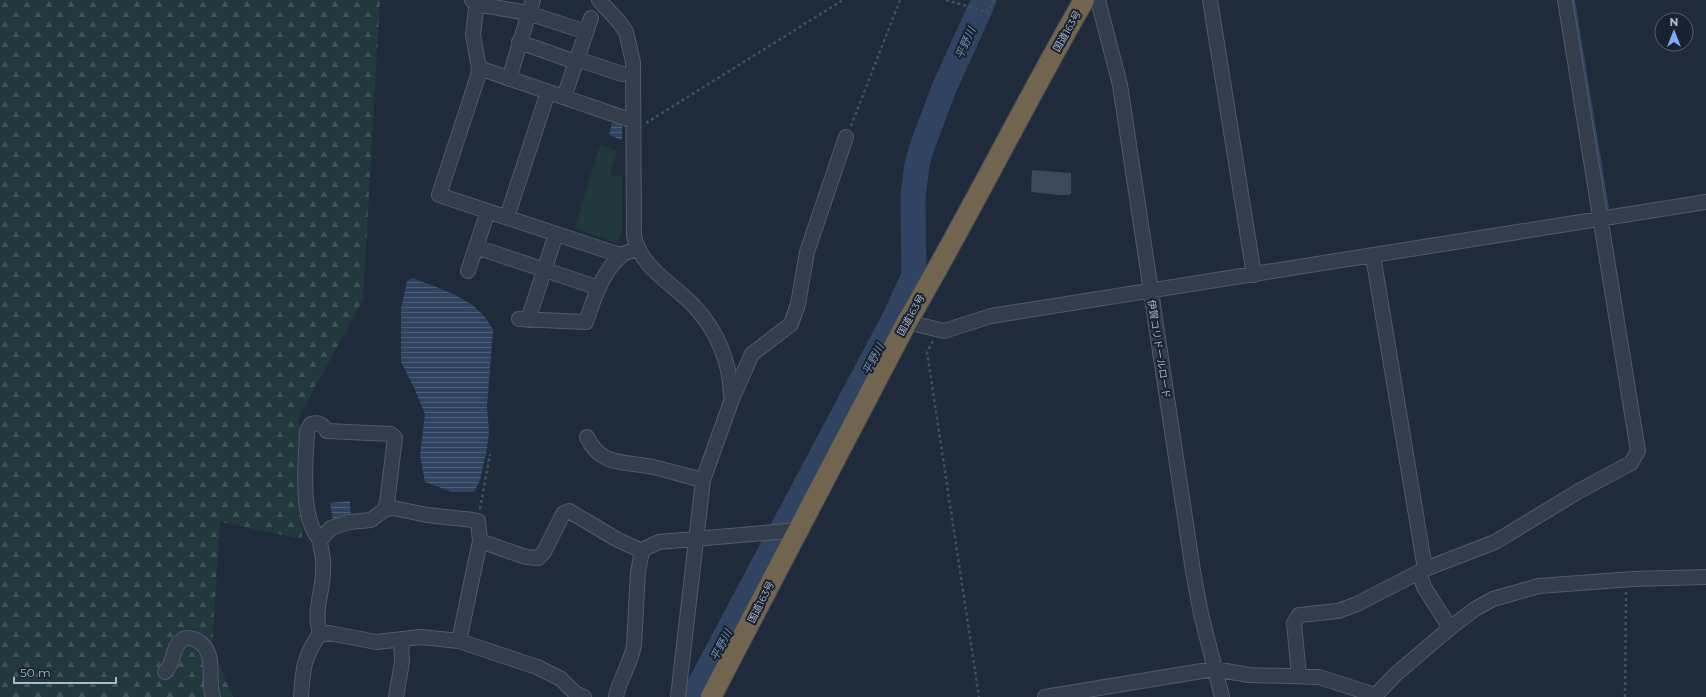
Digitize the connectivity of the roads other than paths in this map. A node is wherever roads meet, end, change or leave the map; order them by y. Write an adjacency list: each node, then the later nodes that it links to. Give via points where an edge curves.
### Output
1 (599, 0): 17 (street, via 626,32 633,62)
2 (1084, 0): 33 (highway, 国道163号)
3 (1098, 0): 32 (street, 伊賀コリドールロード, via 1120,85)
4 (1210, 0): 30 (street)
5 (1565, 0): 22 (street)
6 (475, 1): 7 (street); 12 (street, via 473,35)
7 (531, 6): 9 (street); 10 (street)
8 (591, 18): 9 (street)
9 (586, 32): 11 (street)
10 (519, 42): 11 (street); 14 (street)
11 (577, 60): 13 (street); 16 (street)
12 (479, 68): 14 (street); 20 (street, via 439,195)
13 (622, 74)
14 (509, 78): 15 (street)
15 (548, 92): 16 (street); 21 (street)
16 (564, 97): 17 (street)
17 (633, 126): 25 (street)
18 (846, 137): 34 (street, via 807,252 798,304 791,324 752,354)
19 (1706, 202): 22 (street)
20 (488, 211): 21 (street); 24 (street)
21 (507, 218): 23 (street)
22 (1600, 219): 27 (street); 43 (street, via 1638,450 1631,462 1495,542)
23 (556, 234): 26 (street); 28 (street)
24 (476, 247): 28 (street); 29 (street)
25 (636, 249): 26 (street); 34 (street, via 642,259 694,306 722,346 730,374)
26 (623, 254): 31 (street, via 616,259)
27 (1373, 256): 30 (street); 43 (street)
28 (544, 270): 31 (street); 31 (street, via 523,319 586,322)
29 (468, 271)
30 (1254, 275): 32 (street)
31 (599, 288)
32 (1150, 291): 33 (street, via 991,316 944,331); 49 (street, 伊賀コリドールロード, via 1193,571)
33 (907, 322): 38 (highway, 国道163号)
34 (732, 399): 36 (street)
35 (587, 437): 36 (street, via 592,448 612,460)
36 (703, 480): 39 (street)
37 (384, 510): 40 (street, via 371,520 349,522 330,528); 40 (street, via 387,503 394,438 391,434 327,431 323,424 311,424 307,431 307,502 314,534); 41 (street, via 393,508 478,521)
38 (794, 531): 39 (street); 59 (highway, 国道163号)
39 (696, 538): 42 (street, via 659,542); 58 (street)
40 (320, 540): 46 (street, via 323,561 318,612)
41 (480, 541): 42 (street, via 526,557 538,558 544,552 563,514 569,511); 48 (street)
42 (642, 551): 57 (street, via 638,572 632,657 621,678)
43 (1422, 570): 45 (street, via 1424,587); 51 (street, via 1345,609 1299,615 1294,623)
44 (1706, 577): 45 (street, via 1529,588 1493,599)
45 (1450, 628): 52 (street, via 1396,674)
46 (321, 635): 47 (street, via 329,633 376,642); 54 (street, via 307,654)
47 (401, 639): 48 (street, via 421,637); 55 (street, via 402,662)
48 (459, 641): 56 (street, via 537,668 561,680 575,693)
49 (1214, 669): 51 (street, via 1249,675); 60 (street); 61 (street, 伊賀コリドールロード)
50 (165, 672): 53 (street, via 170,668 175,647 183,639 193,638 200,642 211,659)
51 (1299, 676): 52 (street, via 1319,677)
52 (1375, 696)
53 (213, 697)
54 (301, 697)
55 (396, 697)
56 (584, 697)
57 (616, 697)
58 (678, 697)
59 (711, 697)
60 (1045, 697)
61 (1222, 697)

